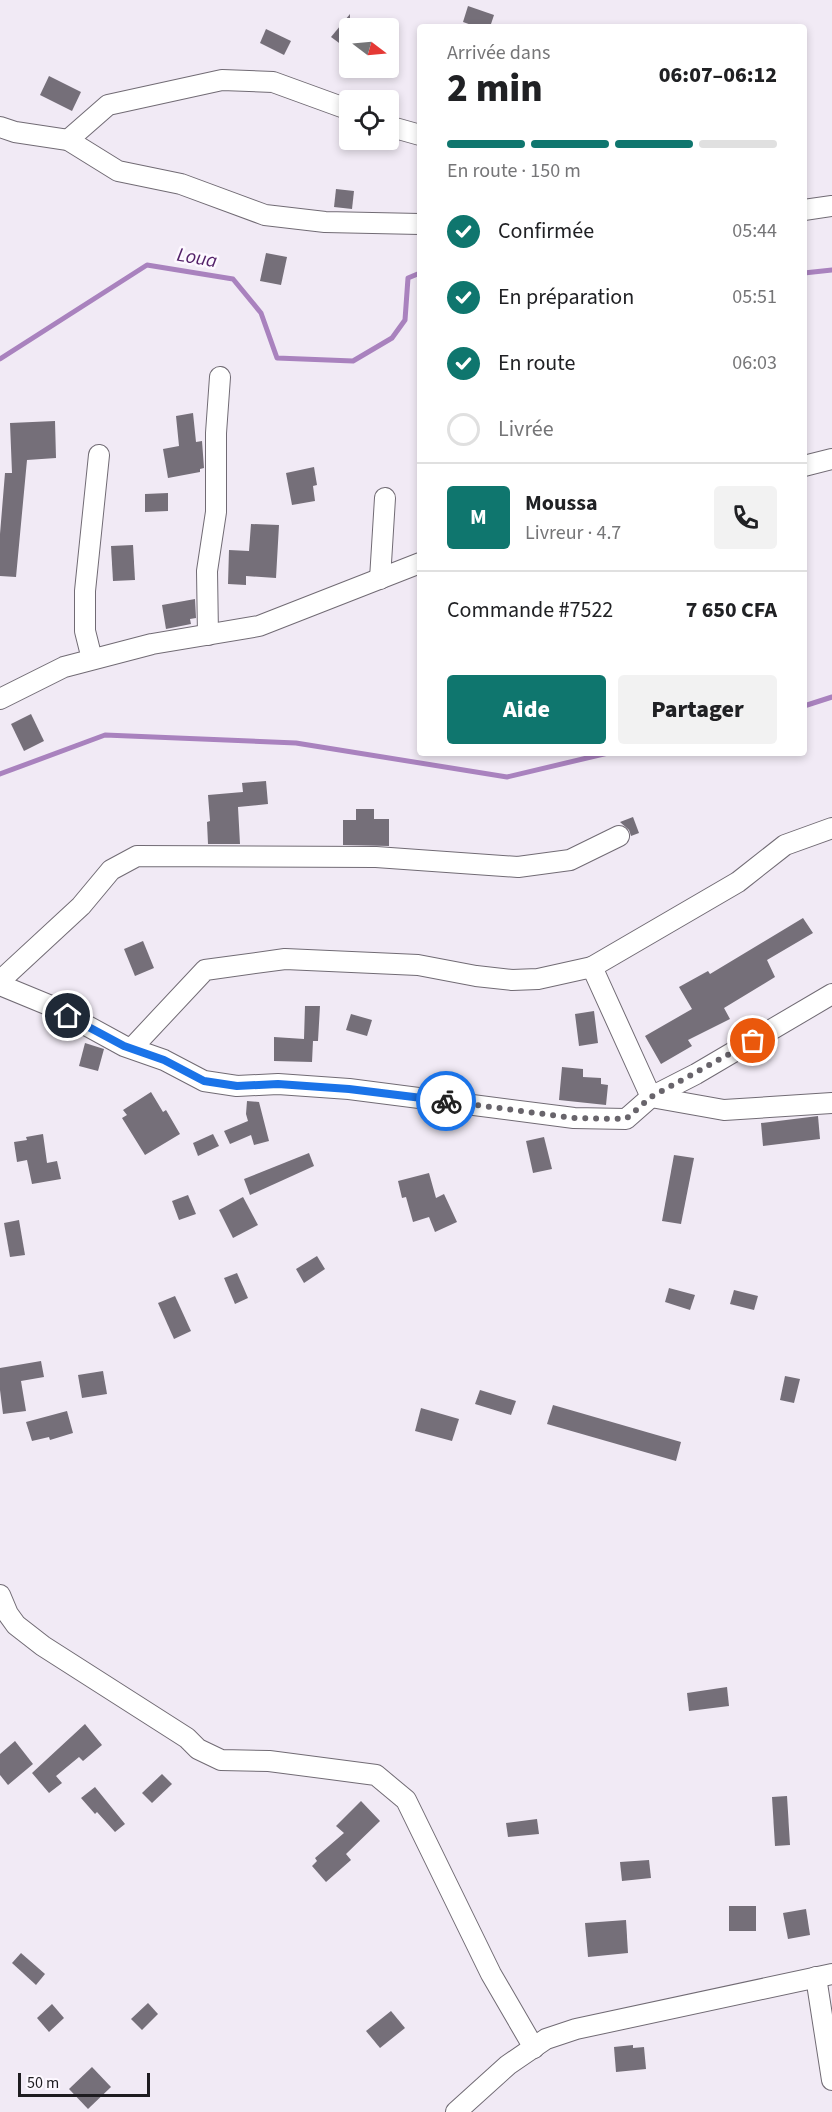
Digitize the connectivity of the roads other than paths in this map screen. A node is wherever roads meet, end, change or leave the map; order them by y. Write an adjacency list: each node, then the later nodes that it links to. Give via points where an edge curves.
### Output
1 (339, 106): 5 (street, via 273,82 222,80 108,105)
2 (0, 127): 5 (street)
3 (399, 129): 4 (street)
4 (417, 134)
5 (68, 140): 8 (street, via 118,171 181,184 266,215 325,222)
6 (832, 206): 7 (street)
7 (807, 210)
8 (417, 224)
9 (220, 377): 16 (street, via 216,512 207,571)
10 (99, 455): 17 (street, via 84,591 85,632)
11 (832, 459): 12 (street)
12 (807, 465)
13 (385, 498): 15 (street)
14 (417, 564): 15 (street)
15 (380, 579): 16 (street, via 259,627)
16 (208, 635): 17 (street)
17 (92, 659): 18 (street, via 64,667)
18 (0, 699)
19 (832, 828): 21 (street, via 785,845 738,882)
20 (619, 836): 22 (street, via 570,860 518,867 376,857 137,856 111,870 81,906)
21 (592, 967): 25 (street, via 538,979 512,980 417,965 285,959 205,970); 26 (street)
22 (0, 981)
23 (0, 985): 25 (street, via 51,1006)
24 (832, 994): 26 (street)
25 (132, 1048): 26 (street, via 204,1081 237,1086 278,1084 349,1089 574,1118 626,1119)
26 (651, 1097): 27 (street, via 724,1110)
27 (832, 1103)
28 (0, 1595): 30 (street, via 16,1625 43,1646 207,1754 220,1760 269,1761 376,1776 406,1800 490,1974)
29 (824, 1975): 30 (street, via 576,2030 546,2039); 31 (street)
30 (534, 2048): 32 (street)
31 (832, 2080)
32 (456, 2112)

